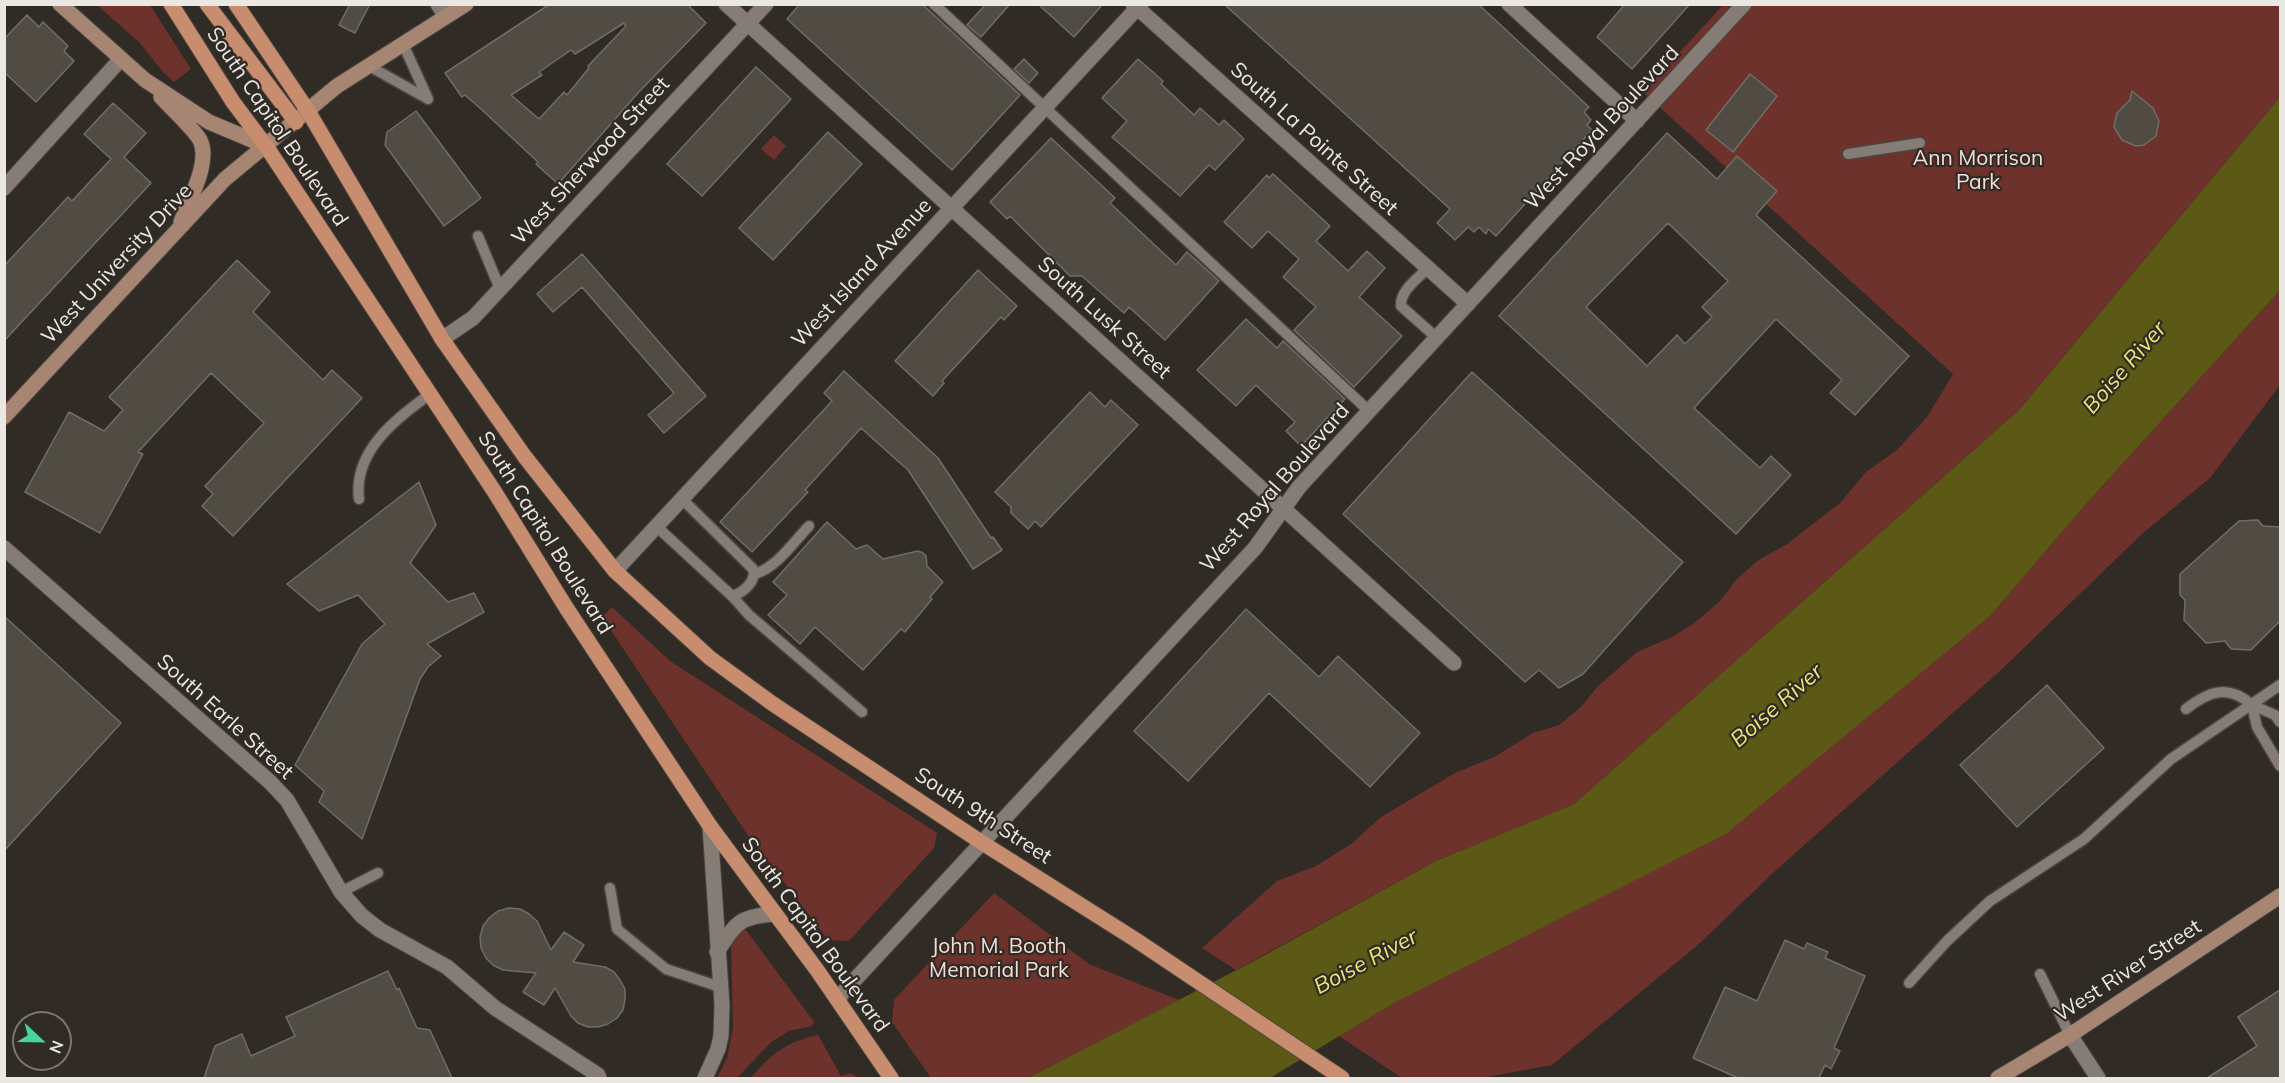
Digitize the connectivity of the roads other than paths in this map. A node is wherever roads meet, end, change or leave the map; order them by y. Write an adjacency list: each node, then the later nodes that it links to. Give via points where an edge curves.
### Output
1 (60, 4): 15 (street)
2 (171, 4): 23 (main road, South Capitol Boulevard)
3 (207, 4): 21 (main road)
4 (236, 4): 19 (main road, South Capitol Boulevard)
5 (466, 4): 12 (street, West University Drive)
6 (726, 4): 13 (street, South Lusk Street)
7 (766, 4): 13 (street, West Sherwood Street)
8 (934, 4): 18 (lane)
9 (1509, 4): 20 (street)
10 (1744, 4): 20 (street, West Royal Boulevard)
11 (1137, 6): 18 (street, West Island Avenue); 29 (street, South La Pointe Street)
12 (441, 10): 14 (street, West University Drive)
13 (747, 24): 26 (street, South Lusk Street); 30 (street, West Sherwood Street)
14 (403, 44): 16 (street, West University Drive); 16 (lane, via 428,99)
15 (120, 60): 17 (street); 25 (street)
16 (369, 66): 19 (street, West University Drive)
17 (145, 80): 23 (street, via 209,122); 27 (street, via 200,140 202,148 202,167)
18 (1045, 108): 26 (street, West Island Avenue); 35 (lane)
19 (308, 111): 21 (street, West University Drive); 33 (main road, South Capitol Boulevard)
20 (1636, 121): 31 (street, West Royal Boulevard)
21 (296, 122): 23 (street, West University Drive)
22 (1920, 142): 24 (lane)
23 (266, 146): 27 (street, West University Drive, via 225,179); 34 (main road, South Capitol Boulevard)
24 (1848, 154)
25 (4, 188)
26 (951, 209): 38 (street, West Island Avenue); 39 (street, South Lusk Street)
27 (178, 229): 36 (street, West University Drive)
28 (478, 236): 30 (lane)
29 (1427, 269): 31 (street, South La Pointe Street); 32 (lane, via 1404,292 1401,306)
30 (500, 289): 33 (street, West Sherwood Street, via 473,318)
31 (1468, 304): 32 (street, West Royal Boulevard)
32 (1437, 338): 35 (street, West Royal Boulevard)
33 (442, 339): 43 (main road, South Capitol Boulevard, via 525,457)
34 (430, 394): 37 (lane, via 401,415 377,441 357,482); 53 (main road, South Capitol Boulevard)
35 (1369, 411): 39 (street, West Royal Boulevard, via 1299,487)
36 (4, 417)
37 (359, 499)
38 (682, 499): 41 (street, West Island Avenue); 44 (lane)
39 (1284, 510): 46 (street, South Lusk Street); 54 (street, West Royal Boulevard, via 1255,548)
40 (809, 525): 44 (lane, via 776,563)
41 (656, 526): 43 (street, West Island Avenue); 45 (lane)
42 (4, 548): 57 (street, South Earle Street, via 270,782 300,820)
43 (615, 571): 54 (main road, South 9th Street, via 710,658)
44 (754, 574): 45 (lane, via 747,586)
45 (732, 596): 50 (lane)
46 (1454, 663)
47 (2280, 686): 48 (lane)
48 (2252, 705): 49 (lane, via 2242,696 2216,692); 51 (lane, via 2275,715); 52 (lane, via 2258,728); 62 (lane, via 2171,759 2084,839 1990,901 1941,946)
49 (2186, 709)
50 (862, 712)
51 (2280, 722)
52 (2280, 766)
53 (710, 826): 59 (main road, South Capitol Boulevard); 60 (street)
54 (981, 842): 64 (street, West Royal Boulevard); 69 (main road, South 9th Street)
55 (378, 873): 57 (lane)
56 (610, 888): 63 (lane, via 617,929 666,969)
57 (341, 892): 66 (street, South Earle Street, via 380,930 447,967 495,1008)
58 (2280, 896): 65 (street, West River Street)
59 (775, 914): 60 (street, via 753,916 735,924); 64 (main road, South Capitol Boulevard)
60 (717, 952): 63 (street)
61 (2040, 974): 65 (lane)
62 (1909, 983)
63 (720, 987): 67 (street, via 721,1036)
64 (837, 999): 68 (main road, South Capitol Boulevard)
65 (2070, 1035): 70 (street, West River Street); 71 (street)
66 (599, 1078)
67 (705, 1078)
68 (891, 1078)
69 (1342, 1078)
70 (1998, 1078)
71 (2098, 1078)

